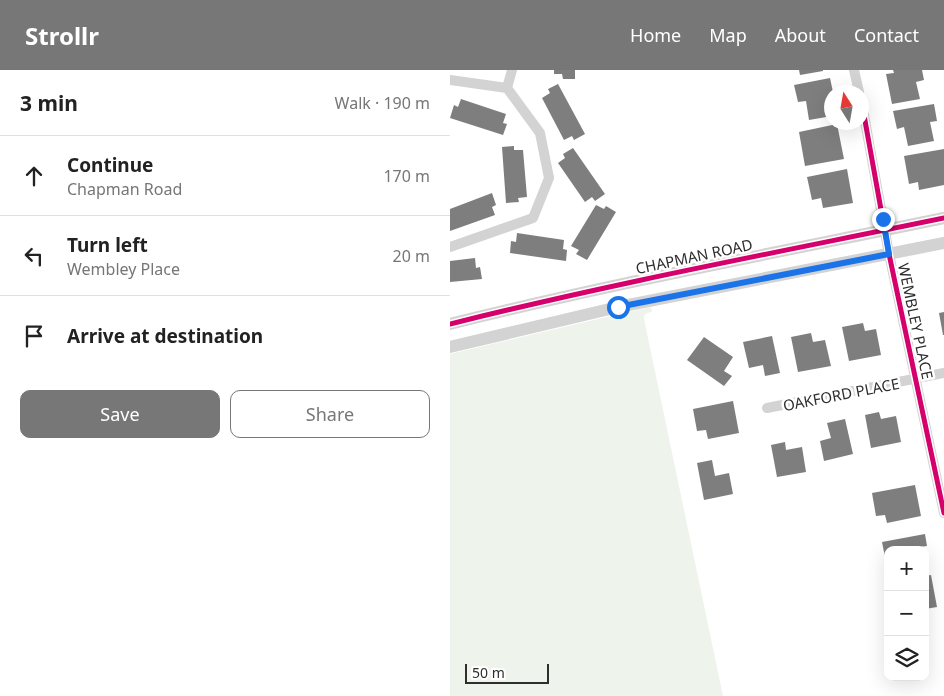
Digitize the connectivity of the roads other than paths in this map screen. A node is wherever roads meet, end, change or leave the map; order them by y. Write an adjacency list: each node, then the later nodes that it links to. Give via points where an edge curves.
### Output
1 (512, 70): 5 (street)
2 (854, 70): 4 (street)
3 (450, 80): 5 (street)
4 (857, 85)
5 (507, 88): 10 (street, via 540,133 549,178 534,218)
6 (867, 130): 8 (street, WEMBLEY PLACE)
7 (944, 218): 8 (street, CHAPMAN ROAD)
8 (885, 230): 11 (street, WEMBLEY PLACE); 12 (street, CHAPMAN ROAD, via 537,302)
9 (944, 243): 11 (street)
10 (450, 248)
11 (889, 254): 13 (street, via 618,307); 15 (street, WEMBLEY PLACE)
12 (450, 324)
13 (450, 347)
14 (944, 374): 15 (street, OAKFORD PLACE)
15 (916, 379): 16 (street, OAKFORD PLACE); 17 (street, WEMBLEY PLACE)
16 (766, 408)
17 (944, 513)

